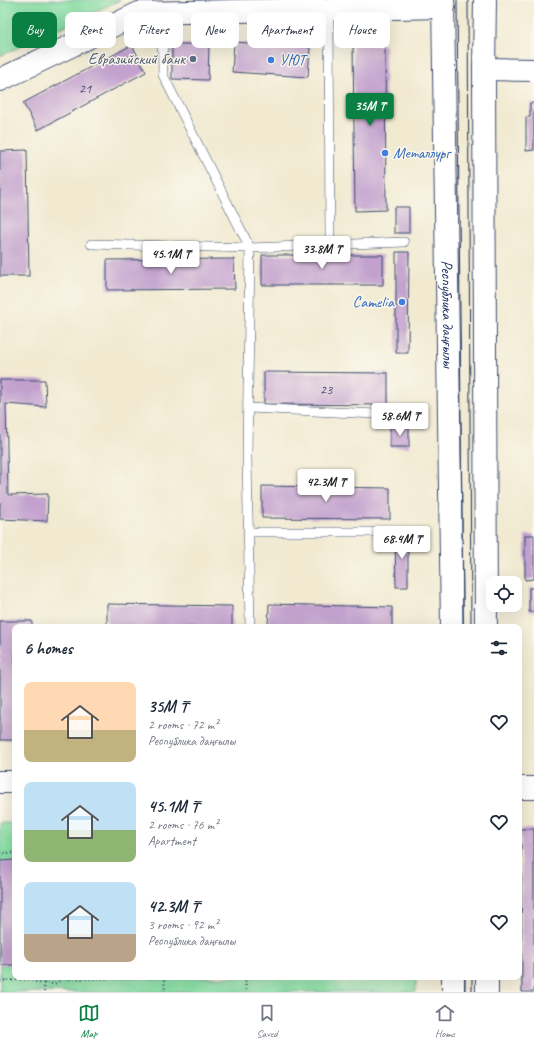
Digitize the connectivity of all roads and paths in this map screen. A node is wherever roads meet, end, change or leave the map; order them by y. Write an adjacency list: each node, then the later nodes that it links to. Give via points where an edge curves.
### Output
1 (485, 0): 7 (main road)
2 (444, 4): 3 (main road); 19 (main road, Республика даңғылы)
3 (329, 9): 4 (main road); 12 (lane)
4 (162, 12)
5 (124, 20): 9 (main road)
6 (163, 48): 13 (lane, via 163,75)
7 (484, 69): 8 (main road); 20 (main road)
8 (534, 70)
9 (0, 80)
10 (404, 242): 12 (lane)
11 (91, 244): 13 (lane)
12 (330, 245): 13 (lane)
13 (250, 248): 14 (lane)
14 (248, 408): 15 (lane); 16 (lane)
15 (377, 414)
16 (249, 532): 17 (lane); 18 (lane)
17 (375, 532)
18 (250, 624)
19 (452, 624)
20 (486, 624)
21 (0, 782): 22 (main road)
22 (12, 782)
23 (522, 788): 24 (main road)
24 (534, 788)
25 (0, 853): 26 (path)
26 (12, 853)
27 (15, 980): 34 (path)
28 (34, 980): 35 (path)
29 (62, 980): 35 (path, via 54,984)
30 (164, 980): 37 (path)
31 (245, 980): 38 (path)
32 (453, 980): 39 (main road)
33 (487, 980): 40 (main road)
34 (0, 981)
35 (44, 983): 36 (path)
36 (44, 992)
37 (165, 992)
38 (246, 992)
39 (453, 992)
40 (487, 992)

